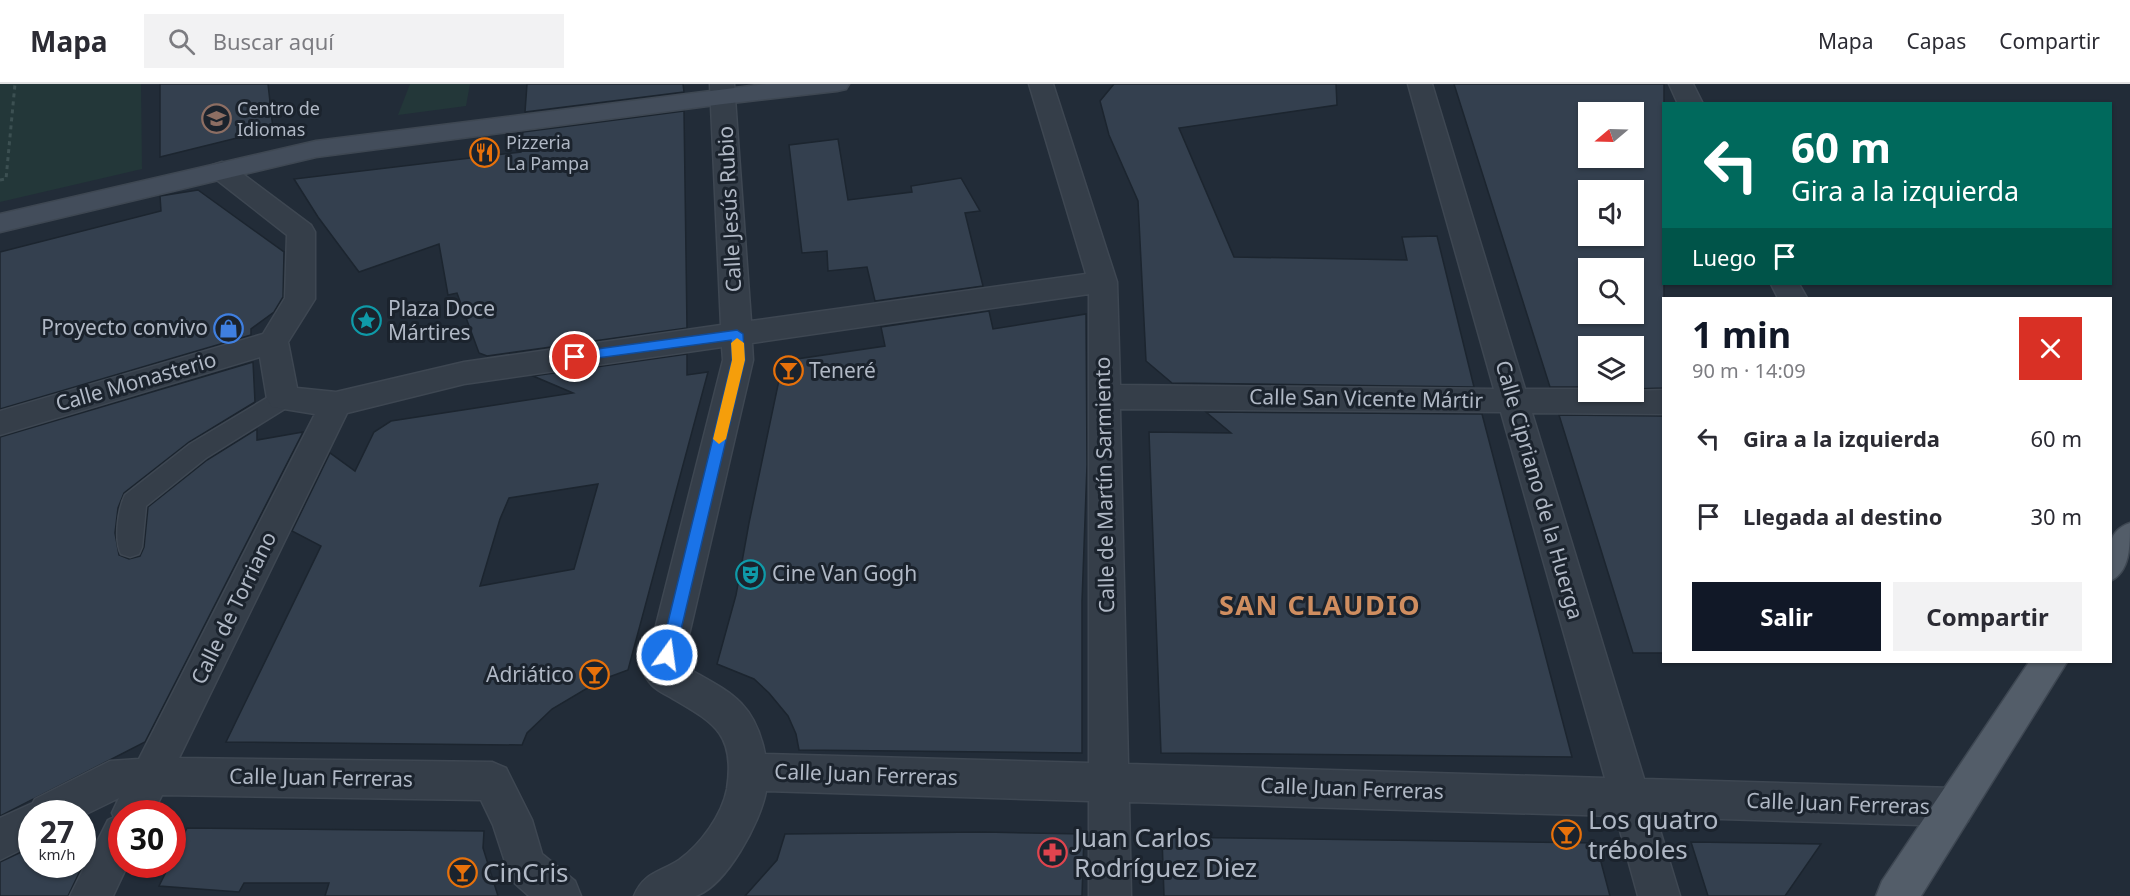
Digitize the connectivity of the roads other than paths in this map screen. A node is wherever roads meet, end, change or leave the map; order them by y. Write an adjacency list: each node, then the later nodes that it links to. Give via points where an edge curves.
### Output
1 (837, 84): 5 (main road)
2 (1041, 84): 9 (street, Calle de Martín Sarmiento)
3 (1420, 84): 14 (street, Calle Cipriano de la Huerga)
4 (1681, 84): 6 (street)
5 (723, 90): 7 (main road, via 316,148); 10 (street, Calle Jesús Rubio)
6 (1690, 102)
7 (222, 171): 8 (main road); 11 (street, via 301,232 300,299)
8 (0, 223)
9 (1103, 282): 10 (street); 12 (street, Calle de Martín Sarmiento)
10 (737, 334): 16 (street, via 464,373); 20 (street, Calle Jesús Rubio, via 738,360 662,673 724,708 742,733)
11 (273, 342): 13 (street); 17 (street, Calle Monasterio)
12 (1104, 397): 14 (street, Calle San Vicente Mártir); 22 (street, Calle de Martín Sarmiento)
13 (283, 399): 16 (street); 18 (lane, via 198,451 134,502)
14 (1513, 401): 15 (street, Calle San Vicente Mártir); 23 (street, Calle Cipriano de la Huerga)
15 (1662, 402)
16 (336, 404): 21 (street, Calle de Torriano)
17 (0, 423)
18 (130, 547)
19 (2048, 663): 26 (main road)
20 (749, 772): 22 (street, Calle Juan Ferreras); 32 (street, via 744,802 726,840 695,873)
21 (150, 776): 24 (street, Calle Juan Ferreras, via 110,780); 25 (street, Calle de Torriano); 31 (street, Calle Juan Ferreras, via 492,781 512,820 525,866)
22 (1109, 783): 23 (street, Calle Juan Ferreras); 33 (street, Calle de Martín Sarmiento)
23 (1630, 797): 26 (street, Calle Juan Ferreras); 34 (street, Calle Cipriano de la Huerga)
24 (73, 800)
25 (138, 800)
26 (1954, 807): 35 (main road)
27 (18, 830): 28 (street)
28 (0, 840)
29 (108, 862): 30 (street)
30 (91, 896)
31 (560, 896)
32 (655, 896)
33 (1110, 896)
34 (1659, 896)
35 (1897, 896)

